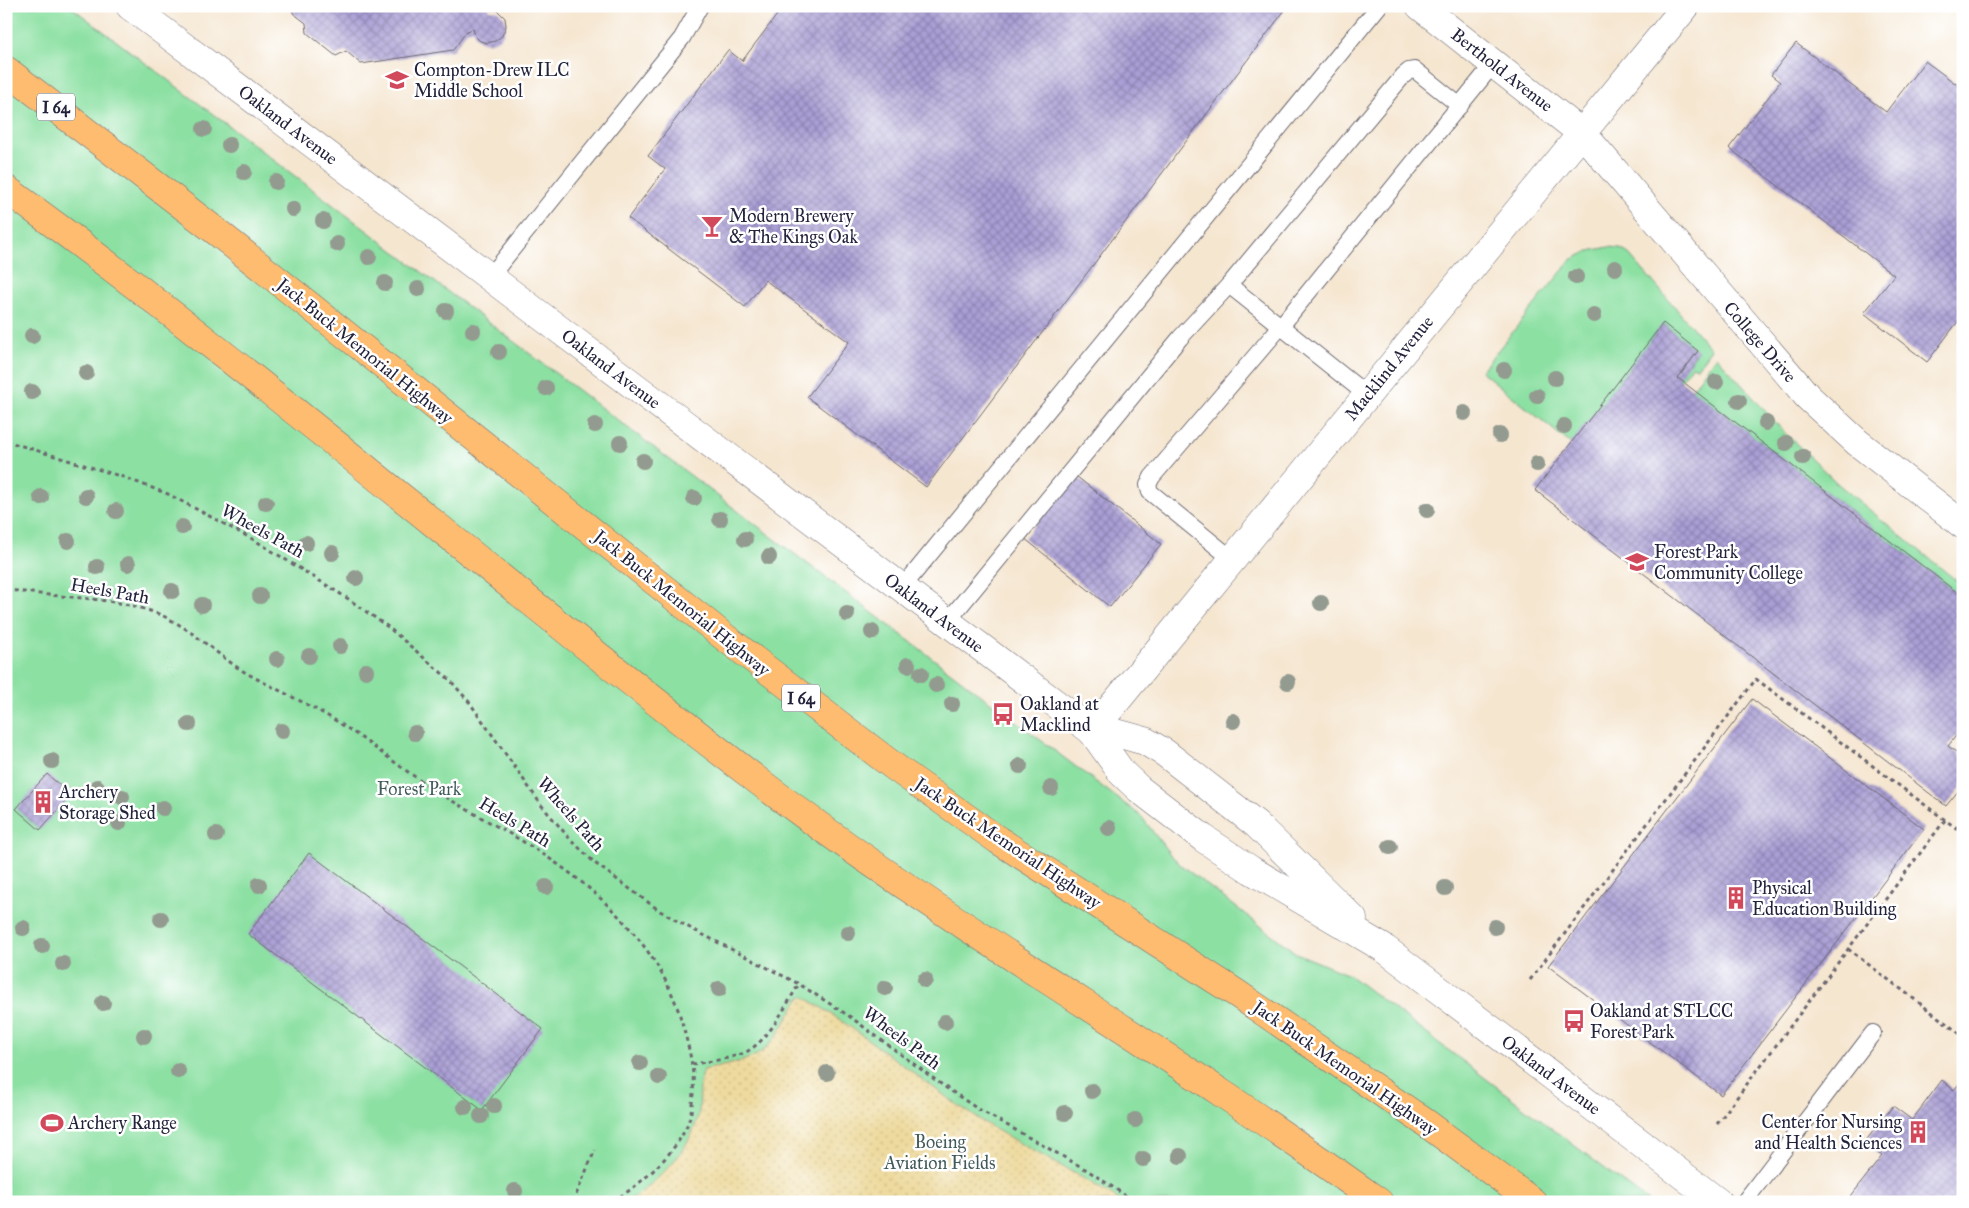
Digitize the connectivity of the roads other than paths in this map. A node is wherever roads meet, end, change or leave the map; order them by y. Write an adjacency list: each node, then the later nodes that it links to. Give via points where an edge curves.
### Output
1 (130, 6): 11 (street, Oakland Avenue)
2 (700, 6): 11 (lane, via 682,38)
3 (1379, 6): 17 (lane)
4 (1420, 6): 6 (street, Berthold Avenue)
5 (1686, 6): 9 (street, Macklind Avenue)
6 (1494, 63): 8 (lane); 9 (street, Berthold Avenue)
7 (6, 70): 23 (highway, Jack Buck Memorial Highway / I 64, via 217,232 727,639 896,768 998,840 1284,1025)
8 (1460, 106): 12 (lane, via 1415,70 1409,71); 13 (lane)
9 (1582, 134): 14 (street, Macklind Avenue); 15 (street, College Drive, via 1808,398 1857,442)
10 (6, 189): 22 (highway, via 230,359 763,784 863,856 1223,1094)
11 (490, 278): 17 (street, Oakland Avenue)
12 (1230, 285): 13 (lane); 18 (lane, via 1180,338)
13 (1281, 326): 14 (lane); 16 (lane, via 1148,485 1150,492)
14 (1367, 395): 16 (street, Macklind Avenue)
15 (1963, 525)
16 (1232, 559): 19 (street, Macklind Avenue)
17 (902, 588): 18 (street, Oakland Avenue)
18 (947, 622): 19 (street, Oakland Avenue)
19 (1092, 731): 20 (street, Oakland Avenue, via 1122,773 1139,790 1203,838); 20 (street, Oakland Avenue, via 1145,741 1165,753 1256,824)
20 (1385, 949): 24 (street, Oakland Avenue)
21 (1873, 1033): 25 (lane)
22 (1378, 1202)
23 (1533, 1202)
24 (1718, 1202)
25 (1744, 1202)

